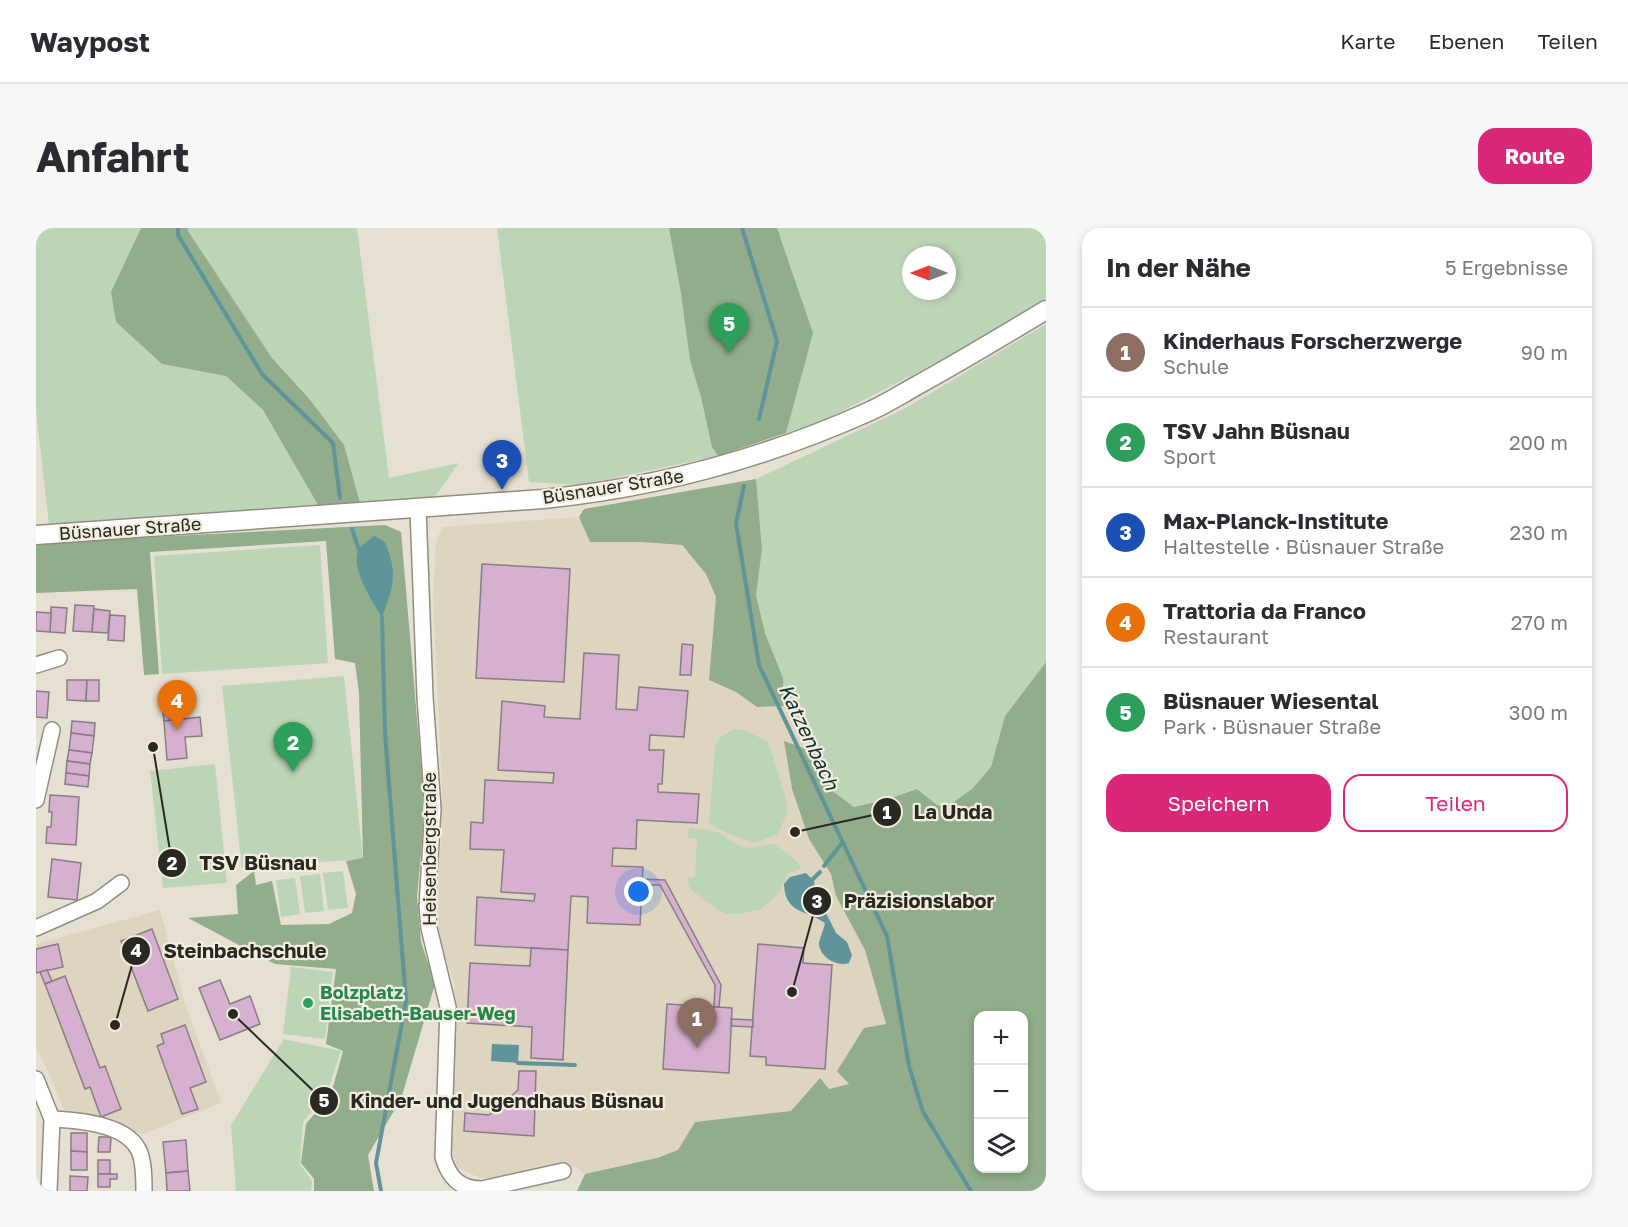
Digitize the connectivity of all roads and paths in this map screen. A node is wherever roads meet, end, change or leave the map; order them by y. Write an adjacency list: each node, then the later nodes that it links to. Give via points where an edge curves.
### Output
1 (1046, 310): 2 (street, Büsnauer Straße, via 869,412 710,469 582,495)
2 (418, 508): 3 (street, Büsnauer Straße); 12 (street, Heisenbergstraße, via 433,809 427,906 448,1007 443,1158 453,1179 471,1189)
3 (36, 535)
4 (59, 658): 5 (street)
5 (36, 665)
6 (52, 730): 7 (street)
7 (36, 800)
8 (121, 883): 9 (street, via 97,901)
9 (37, 924)
10 (36, 1079): 11 (street)
11 (52, 1119): 13 (street); 14 (street, via 104,1126 128,1136 139,1150)
12 (563, 1171)
13 (50, 1191)
14 (144, 1191)

